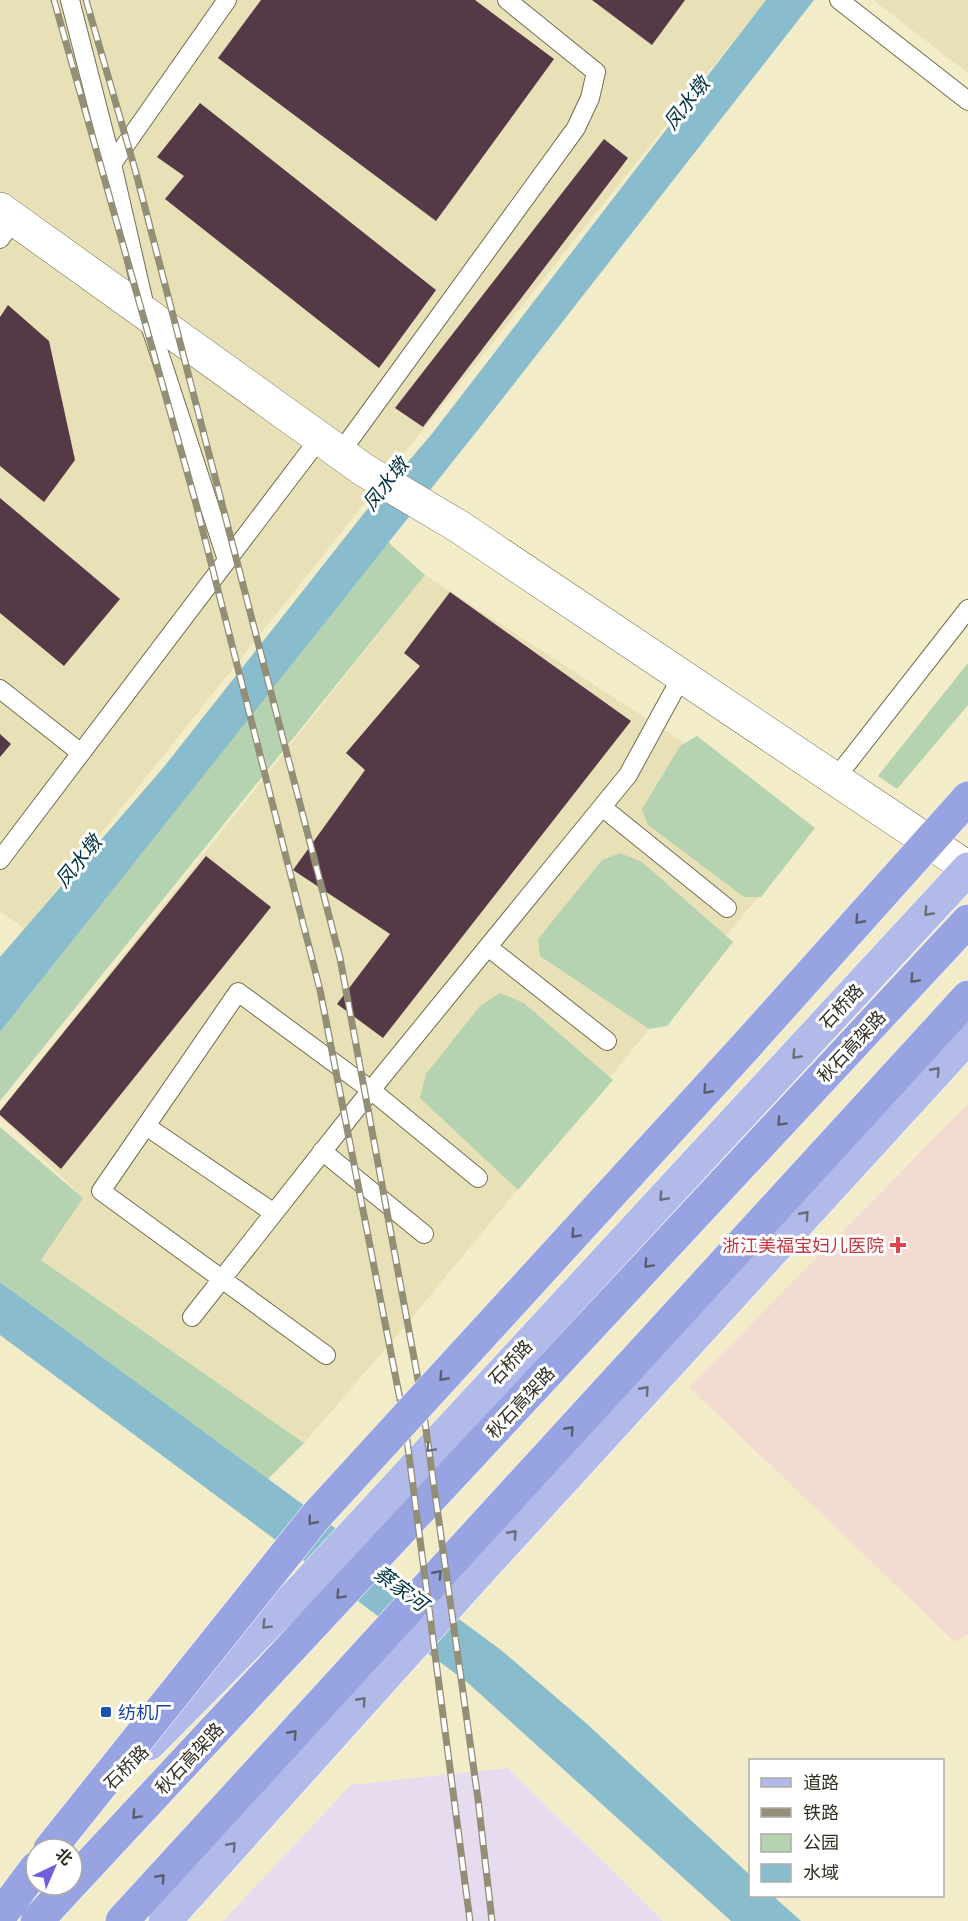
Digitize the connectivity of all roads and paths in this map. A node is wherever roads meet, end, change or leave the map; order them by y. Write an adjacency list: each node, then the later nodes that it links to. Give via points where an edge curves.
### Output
1 (70, 0): 6 (lane)
2 (227, 0): 6 (lane)
3 (507, 0): 9 (lane, via 596,72 590,98 576,128)
4 (839, 0): 5 (lane)
5 (968, 101)
6 (112, 164): 8 (lane)
7 (5, 222): 8 (street)
8 (147, 316): 9 (street); 10 (lane)
9 (341, 454): 10 (lane); 12 (street, via 458,526)
10 (227, 560): 14 (lane)
11 (968, 609): 15 (lane)
12 (682, 676): 15 (street); 17 (lane, via 628,775)
13 (0, 689): 14 (lane)
14 (81, 753): 18 (lane)
15 (835, 779): 19 (street)
16 (968, 798): 38 (highway, one-way to 38, bridge, via 317,1515)
17 (602, 807): 20 (lane); 22 (lane)
18 (0, 860)
19 (968, 868): 37 (main road, 石桥路, one-way to 37, via 307,1584)
20 (727, 908)
21 (968, 921): 39 (highway, 秋石高架路, one-way to 39)
22 (488, 947): 26 (lane); 28 (lane)
23 (968, 997): 27 (highway)
24 (968, 1010): 27 (highway)
25 (968, 1036): 47 (main road, one-way to 25)
26 (607, 1041)
27 (912, 1055): 46 (highway, one-way to 27)
28 (371, 1090): 29 (lane, via 238,992); 30 (lane); 31 (lane)
29 (146, 1126): 32 (lane); 34 (lane, via 101,1191)
30 (322, 1151): 32 (lane); 33 (lane)
31 (478, 1178)
32 (274, 1213): 34 (lane)
33 (424, 1234)
34 (222, 1279): 35 (lane); 36 (lane)
35 (192, 1317)
36 (326, 1355)
37 (57, 1837)
38 (60, 1837)
39 (84, 1870)
40 (24, 1871): 42 (main road)
41 (24, 1884): 44 (highway)
42 (0, 1895)
43 (59, 1897): 45 (highway, 秋石高架路)
44 (0, 1916)
45 (37, 1921)
46 (122, 1921)
47 (165, 1921)

